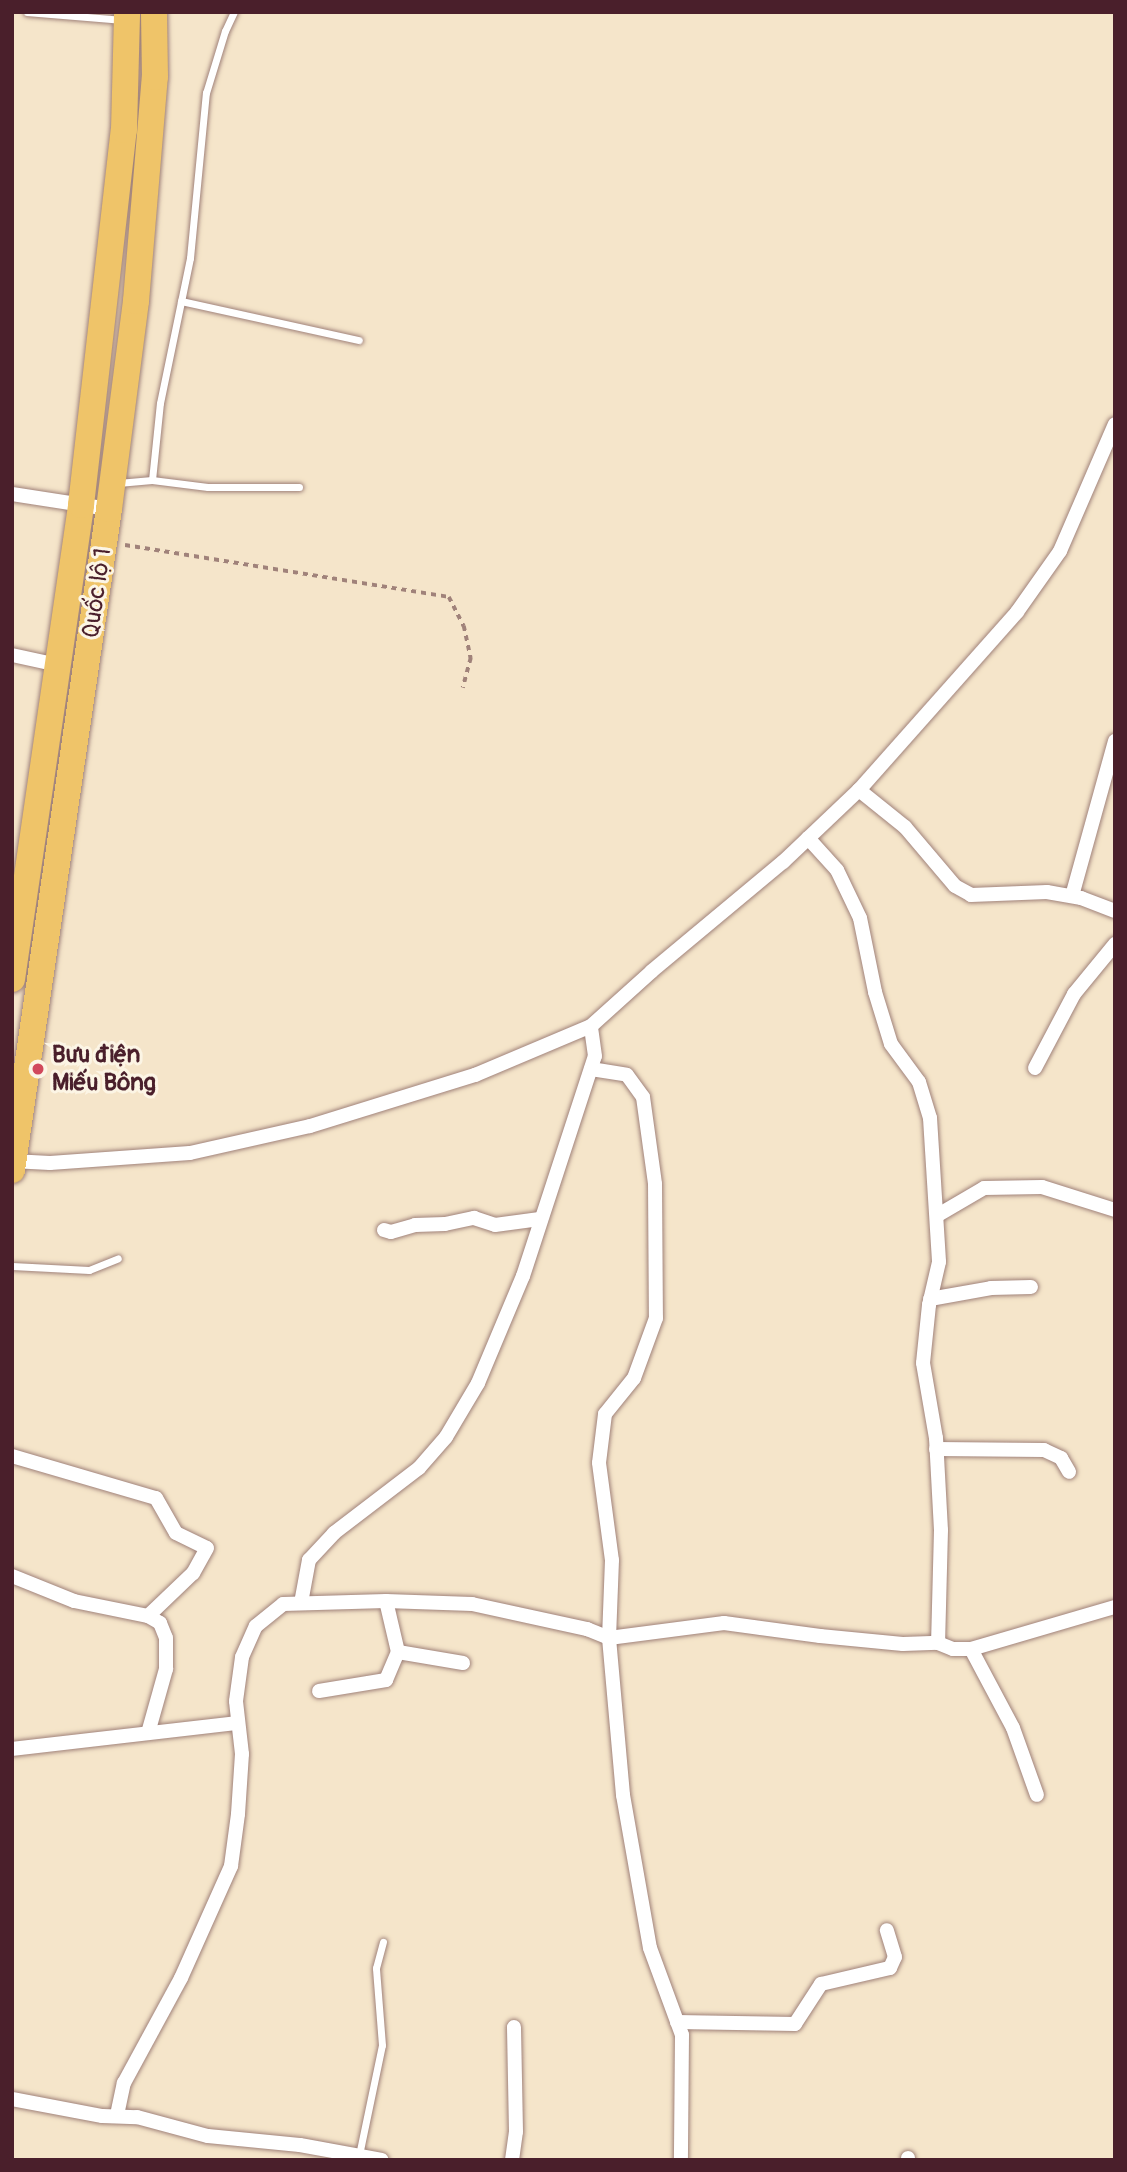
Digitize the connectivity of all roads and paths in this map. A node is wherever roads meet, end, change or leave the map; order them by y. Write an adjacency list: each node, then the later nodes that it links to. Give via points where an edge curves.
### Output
1 (27, 12): 4 (lane)
2 (154, 12): 11 (highway, Quốc lộ 1, via 147,197)
3 (234, 12): 5 (lane, via 206,93)
4 (127, 16): 12 (highway, Quốc lộ 1, via 124,130)
5 (181, 301): 6 (lane); 8 (lane, via 160,403)
6 (359, 340)
7 (1114, 426): 18 (street, via 1060,551 1017,612)
8 (152, 480): 9 (lane, via 208,487); 11 (lane)
9 (299, 487)
10 (12, 494): 12 (street)
11 (111, 497): 12 (street); 13 (highway, Quốc lộ 1)
12 (81, 505): 15 (highway, Quốc lộ 1)
13 (105, 543): 16 (path, via 449,597 464,626 471,658); 27 (highway, Quốc lộ 1)
14 (12, 655): 15 (street)
15 (58, 665): 23 (highway, Quốc lộ 1, via 25,857)
16 (463, 688)
17 (1115, 741): 20 (street)
18 (859, 790): 19 (street); 20 (street, via 905,827 955,886 971,895 1047,892)
19 (808, 838): 24 (street); 29 (street, via 837,870 860,918 891,1044 919,1082 930,1118)
20 (1072, 896): 21 (street)
21 (1115, 911)
22 (1115, 944): 25 (street, via 1073,994)
23 (12, 979)
24 (591, 1026): 26 (street, via 595,1056); 27 (street, via 475,1075 310,1126 190,1153)
25 (1035, 1068)
26 (591, 1069): 30 (street); 44 (street, via 627,1075 643,1097 655,1184 656,1318 634,1378 605,1414 599,1463 612,1560)
27 (13, 1164)
28 (1115, 1210): 29 (street, via 1042,1187 985,1188)
29 (938, 1215): 35 (street, via 939,1262)
30 (540, 1219): 31 (street, via 495,1225 474,1219); 41 (street, via 523,1276 478,1383 446,1437 419,1468 334,1533 309,1560)
31 (384, 1230)
32 (118, 1258): 33 (lane, via 89,1270)
33 (12, 1266)
34 (1031, 1287): 35 (street, via 991,1288)
35 (930, 1299): 36 (street, via 923,1363)
36 (936, 1449): 38 (street, via 1044,1450 1061,1458); 45 (street, via 941,1530)
37 (12, 1456): 43 (street, via 156,1498 176,1533 207,1548 193,1573)
38 (1069, 1472)
39 (12, 1576): 43 (street, via 74,1601)
40 (386, 1601): 41 (street); 44 (street, via 472,1604); 47 (street)
41 (301, 1603): 50 (street, via 283,1604 256,1626 242,1657)
42 (1115, 1607): 46 (street)
43 (148, 1616): 51 (street, via 160,1623 166,1669)
44 (609, 1638): 45 (street, via 724,1623 903,1644); 56 (street, via 623,1795 650,1948)
45 (938, 1643): 46 (street)
46 (971, 1649): 53 (street, via 1013,1728)
47 (398, 1652): 48 (street); 49 (street, via 386,1680)
48 (463, 1663)
49 (319, 1691)
50 (238, 1723): 51 (street); 59 (street, via 242,1754 230,1866 181,1978 124,2083)
51 (148, 1733): 52 (street)
52 (12, 1749)
53 (1037, 1795)
54 (887, 1930): 56 (street, via 895,1957 890,1968 821,1984 796,2024)
55 (383, 1942): 60 (lane, via 376,1968 382,2045)
56 (677, 2022): 63 (street, via 683,2059)
57 (514, 2027): 62 (street, via 516,2132)
58 (12, 2099): 59 (street)
59 (117, 2115): 60 (street, via 208,2136)
60 (359, 2155): 61 (street)
61 (382, 2160)
62 (512, 2160)
63 (681, 2160)

